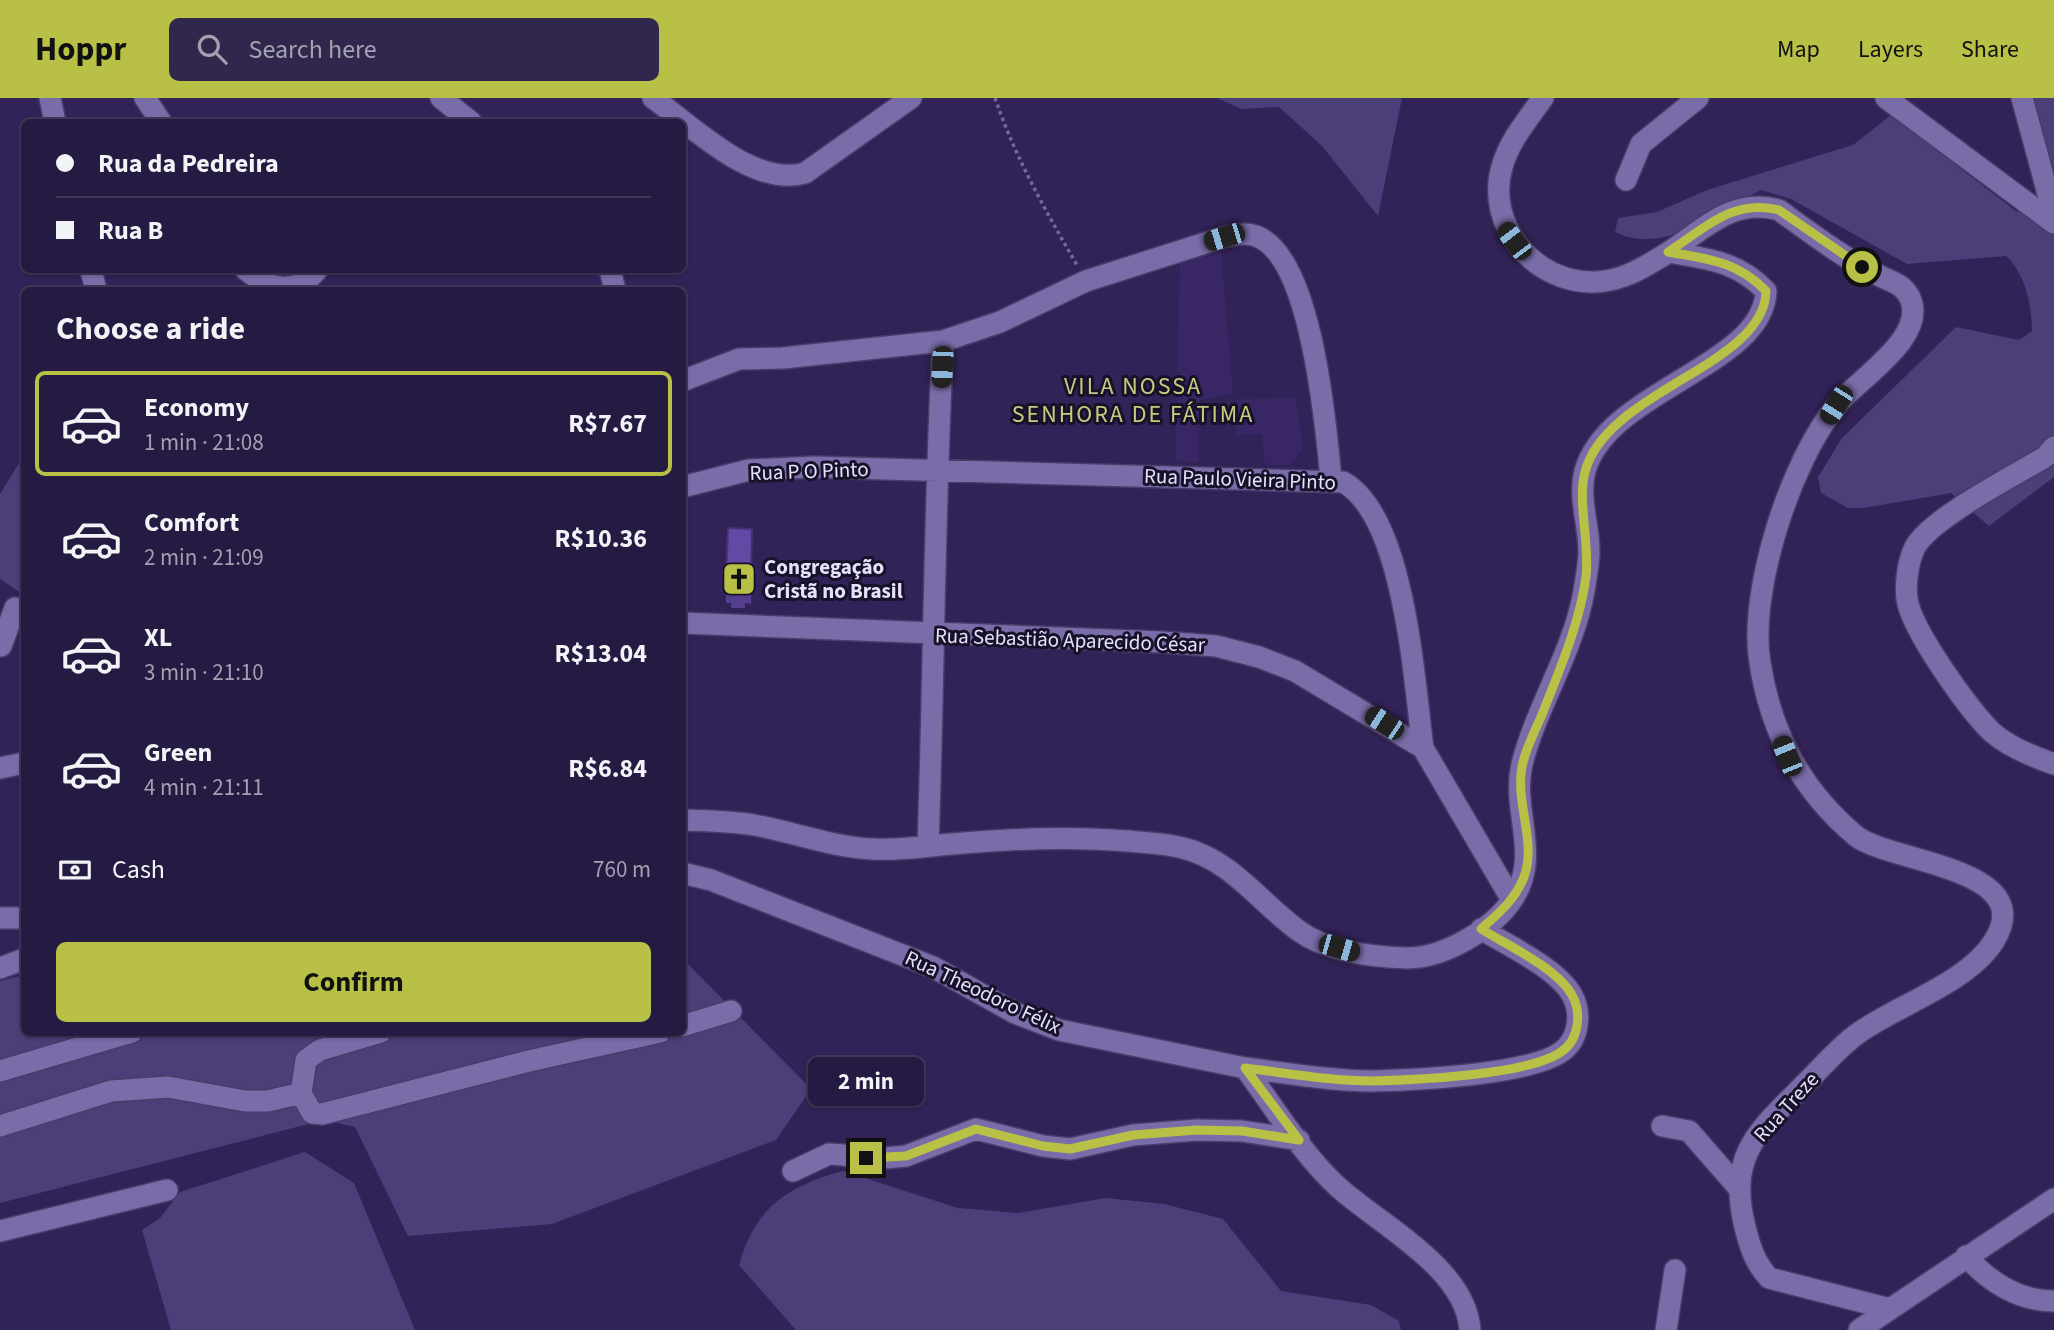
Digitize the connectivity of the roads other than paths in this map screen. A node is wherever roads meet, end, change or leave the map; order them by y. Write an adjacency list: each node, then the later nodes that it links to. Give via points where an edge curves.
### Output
1 (50, 98): 10 (street)
2 (145, 98): 11 (street)
3 (441, 98): 12 (street)
4 (653, 98): 13 (street)
5 (911, 98): 14 (street, via 805,173 789,178 743,164)
6 (1543, 98): 18 (street, via 1514,138 1502,167 1498,199 1505,229 1524,253 1552,273 1593,282 1635,273)
7 (1698, 98): 15 (street, via 1641,144)
8 (1886, 98): 17 (street)
9 (2022, 98): 16 (street)
10 (54, 119)
11 (158, 119)
12 (467, 119)
13 (682, 119)
14 (686, 122)
15 (1626, 180)
16 (2054, 216)
17 (2054, 223)
18 (1668, 252): 41 (street, via 1748,273 1766,291 1761,317 1736,343 1627,414 1592,455 1585,471 1589,552 1583,593 1573,634 1522,765 1526,868); 59 (street, Rua Treze, via 1716,218 1746,206 1763,206 1779,210 1862,267 1903,287 1911,300 1910,328 1899,345 1836,405 1805,456 1763,576 1757,650 1766,702 1783,745 1819,803 1875,848 1971,876 1996,894 2001,909 2000,925 1989,947 1964,970 1844,1045 1758,1133)
19 (250, 273): 21 (street)
20 (314, 273): 22 (street)
21 (273, 287)
22 (295, 287)
23 (943, 341): 24 (street, via 739,359); 26 (street); 27 (street, via 1000,322 1086,281 1224,237 1249,235 1268,243 1282,260 1315,348)
24 (686, 380)
25 (2054, 447): 36 (street, via 1933,526 1915,547 1907,577 1913,620 1969,706 1994,734)
26 (936, 470): 27 (street, Rua Paulo Vieira Pinto); 28 (street, Rua P O Pinto, via 779,468 749,470); 31 (street)
27 (1331, 479): 34 (street, Rua Paulo Vieira Pinto, via 1353,488 1361,498 1398,575)
28 (686, 486)
29 (13, 606): 33 (street)
30 (686, 623): 31 (street, Rua Sebastião Aparecido César)
31 (936, 636): 34 (street, Rua Sebastião Aparecido César, via 1216,646 1295,671); 39 (street)
32 (21, 644): 33 (street)
33 (1, 646)
34 (1423, 748): 41 (street, Rua Sebastião Aparecido César)
35 (21, 764): 37 (street)
36 (2054, 764)
37 (0, 768)
38 (686, 820): 39 (street, via 752,825 872,849)
39 (918, 847): 44 (street, via 1070,836 1180,847 1225,866 1301,932 1357,953 1428,957 1445,953)
40 (686, 874): 52 (street, Rua Theodoro Félix, via 933,967 1015,1013 1059,1030)
41 (1512, 900): 44 (street)
42 (0, 918): 43 (street)
43 (21, 918)
44 (1481, 929): 52 (street, Rua Theodoro Félix, via 1533,960 1572,994 1578,1015 1576,1032 1563,1051 1541,1062 1458,1077 1371,1081)
45 (21, 960): 46 (street)
46 (0, 968)
47 (731, 1011): 48 (street)
48 (686, 1025)
49 (118, 1036): 53 (street)
50 (369, 1036): 54 (street, via 311,1055 303,1068)
51 (642, 1036): 54 (street, via 322,1114 312,1113)
52 (1245, 1068): 57 (street)
53 (0, 1071)
54 (301, 1093): 55 (street, via 245,1101 168,1087 111,1091)
55 (0, 1126)
56 (1662, 1126): 59 (street, via 1689,1131)
57 (1299, 1140): 58 (street, via 1197,1130 1133,1135 1070,1149 976,1129 906,1156 829,1154); 67 (street, via 1338,1187 1431,1261 1455,1289 1469,1315)
58 (793, 1171)
59 (1737, 1186): 66 (street, via 1750,1248 1769,1278)
60 (167, 1190): 62 (street)
61 (2054, 1199): 63 (street)
62 (0, 1231)
63 (1966, 1256): 65 (street, via 1983,1275 2013,1293); 66 (street)
64 (1675, 1270): 68 (street)
65 (2054, 1301)
66 (1890, 1309): 69 (street)
67 (1470, 1330)
68 (1666, 1330)
69 (1859, 1330)

